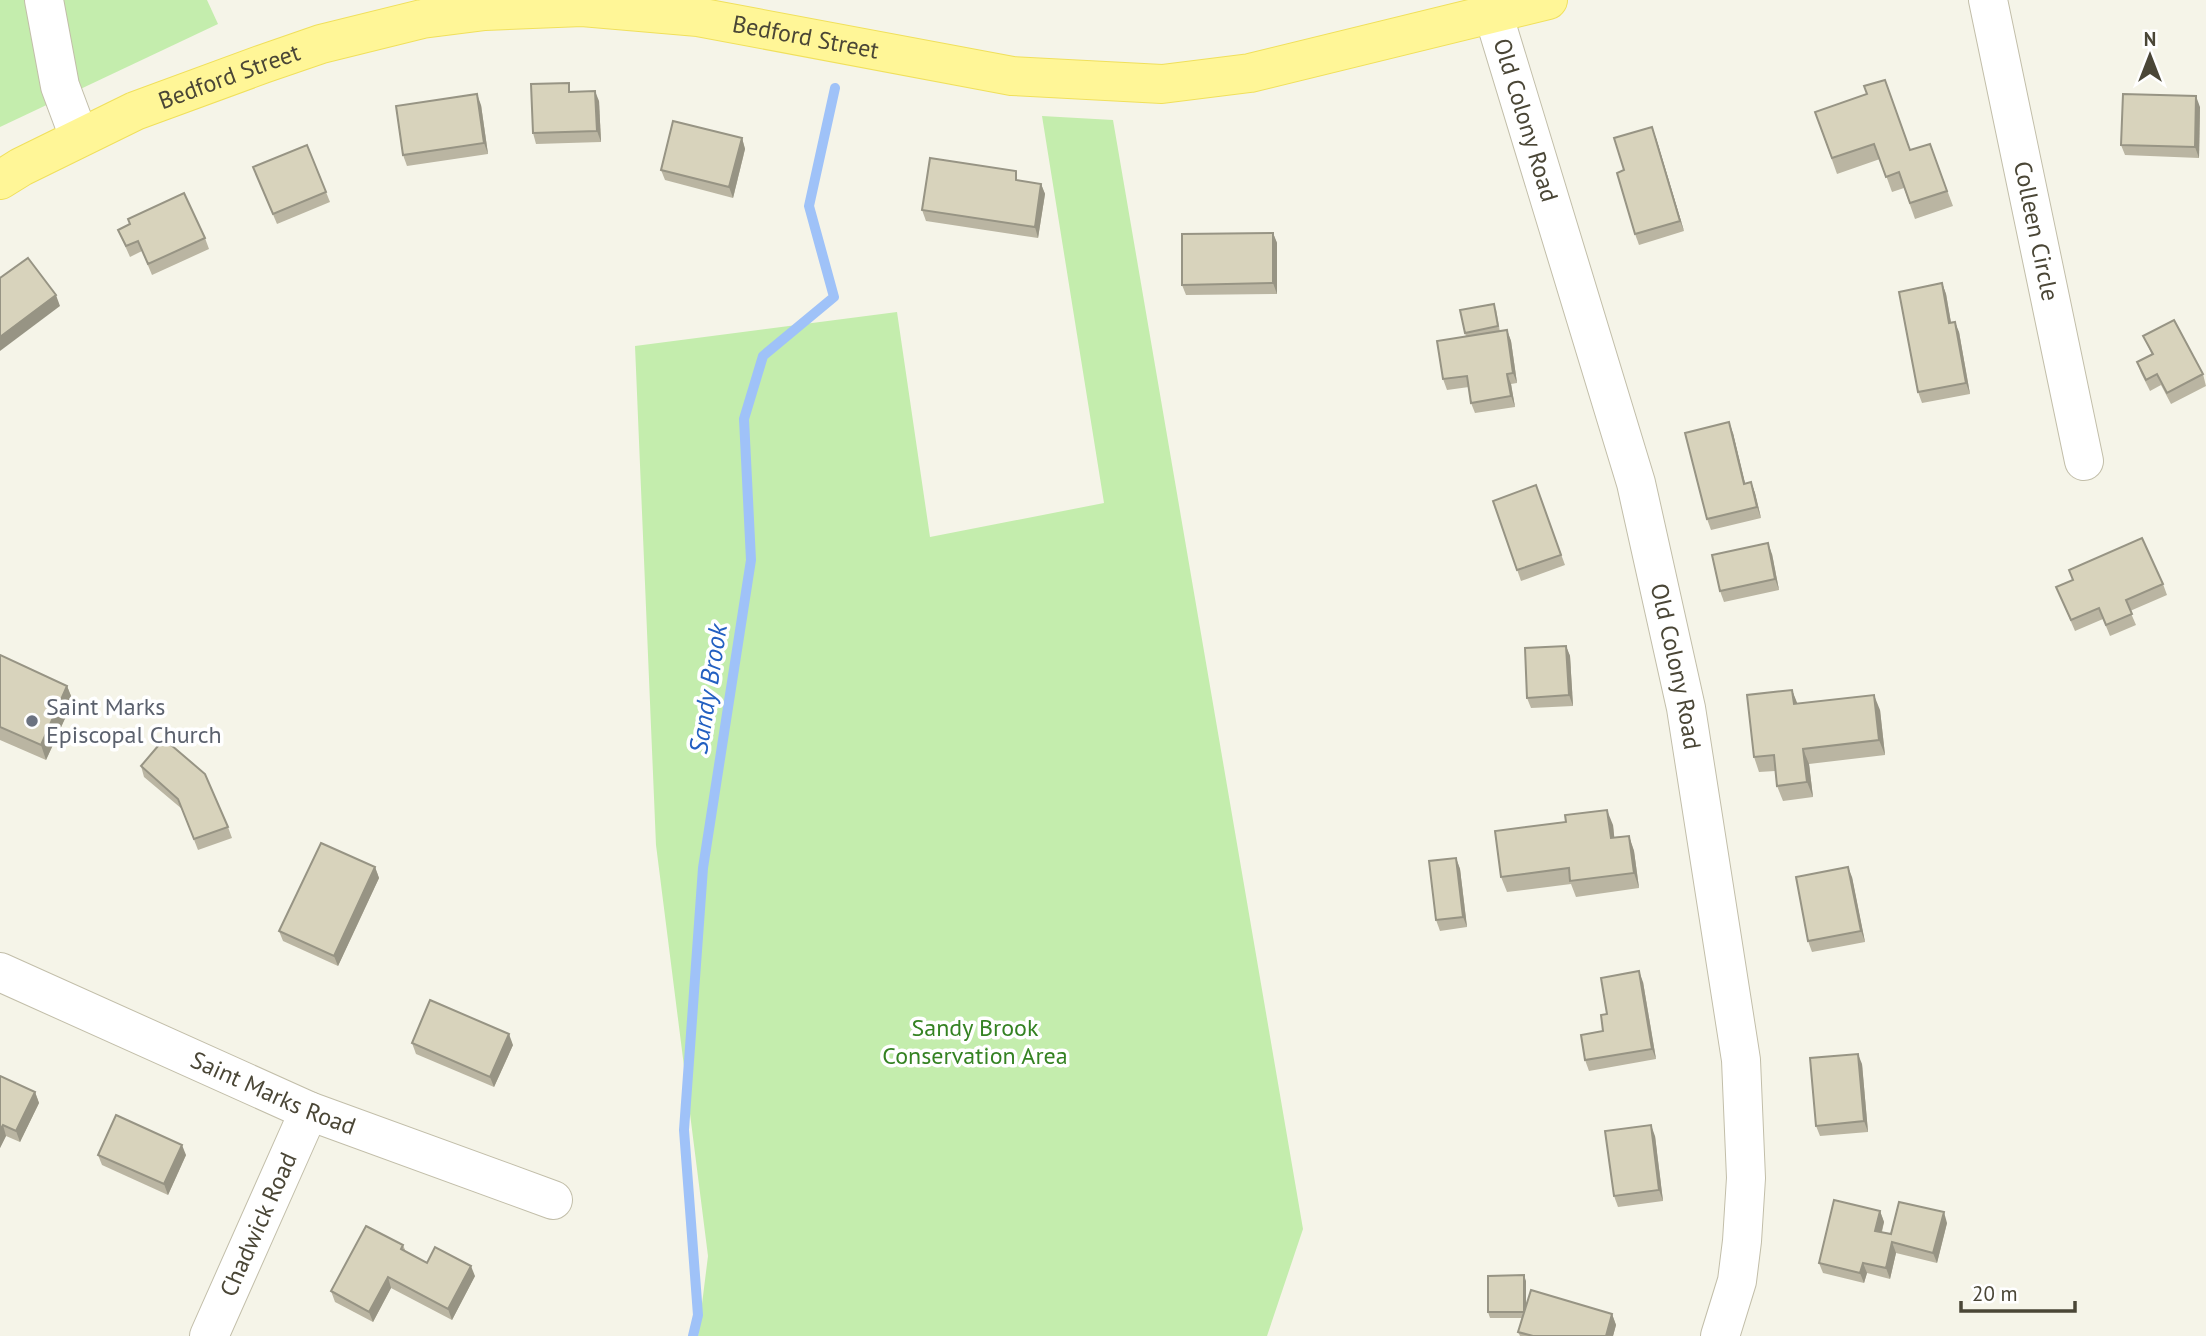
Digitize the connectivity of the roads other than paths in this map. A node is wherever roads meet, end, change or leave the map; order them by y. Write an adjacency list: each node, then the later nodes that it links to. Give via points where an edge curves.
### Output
1 (44, 0): 6 (street, via 60,86)
2 (1548, 0): 5 (main road, Bedford Street)
3 (1988, 0): 8 (street, Colleen Circle)
4 (486, 6): 5 (main road, Bedford Street, via 582,7 698,17 1012,76 1162,84 1250,73); 6 (main road, Bedford Street, via 321,44 199,86)
5 (1493, 13): 13 (street, Old Colony Road, via 1636,483 1686,708 1741,1074 1746,1178 1743,1228 1737,1282)
6 (79, 137): 7 (main road, Bedford Street)
7 (0, 180)
8 (2084, 461)
9 (0, 972): 10 (street, Saint Marks Road)
10 (309, 1111): 11 (street, Saint Marks Road); 12 (street, Chadwick Road)
11 (553, 1200)
12 (209, 1336)
13 (1720, 1336)

